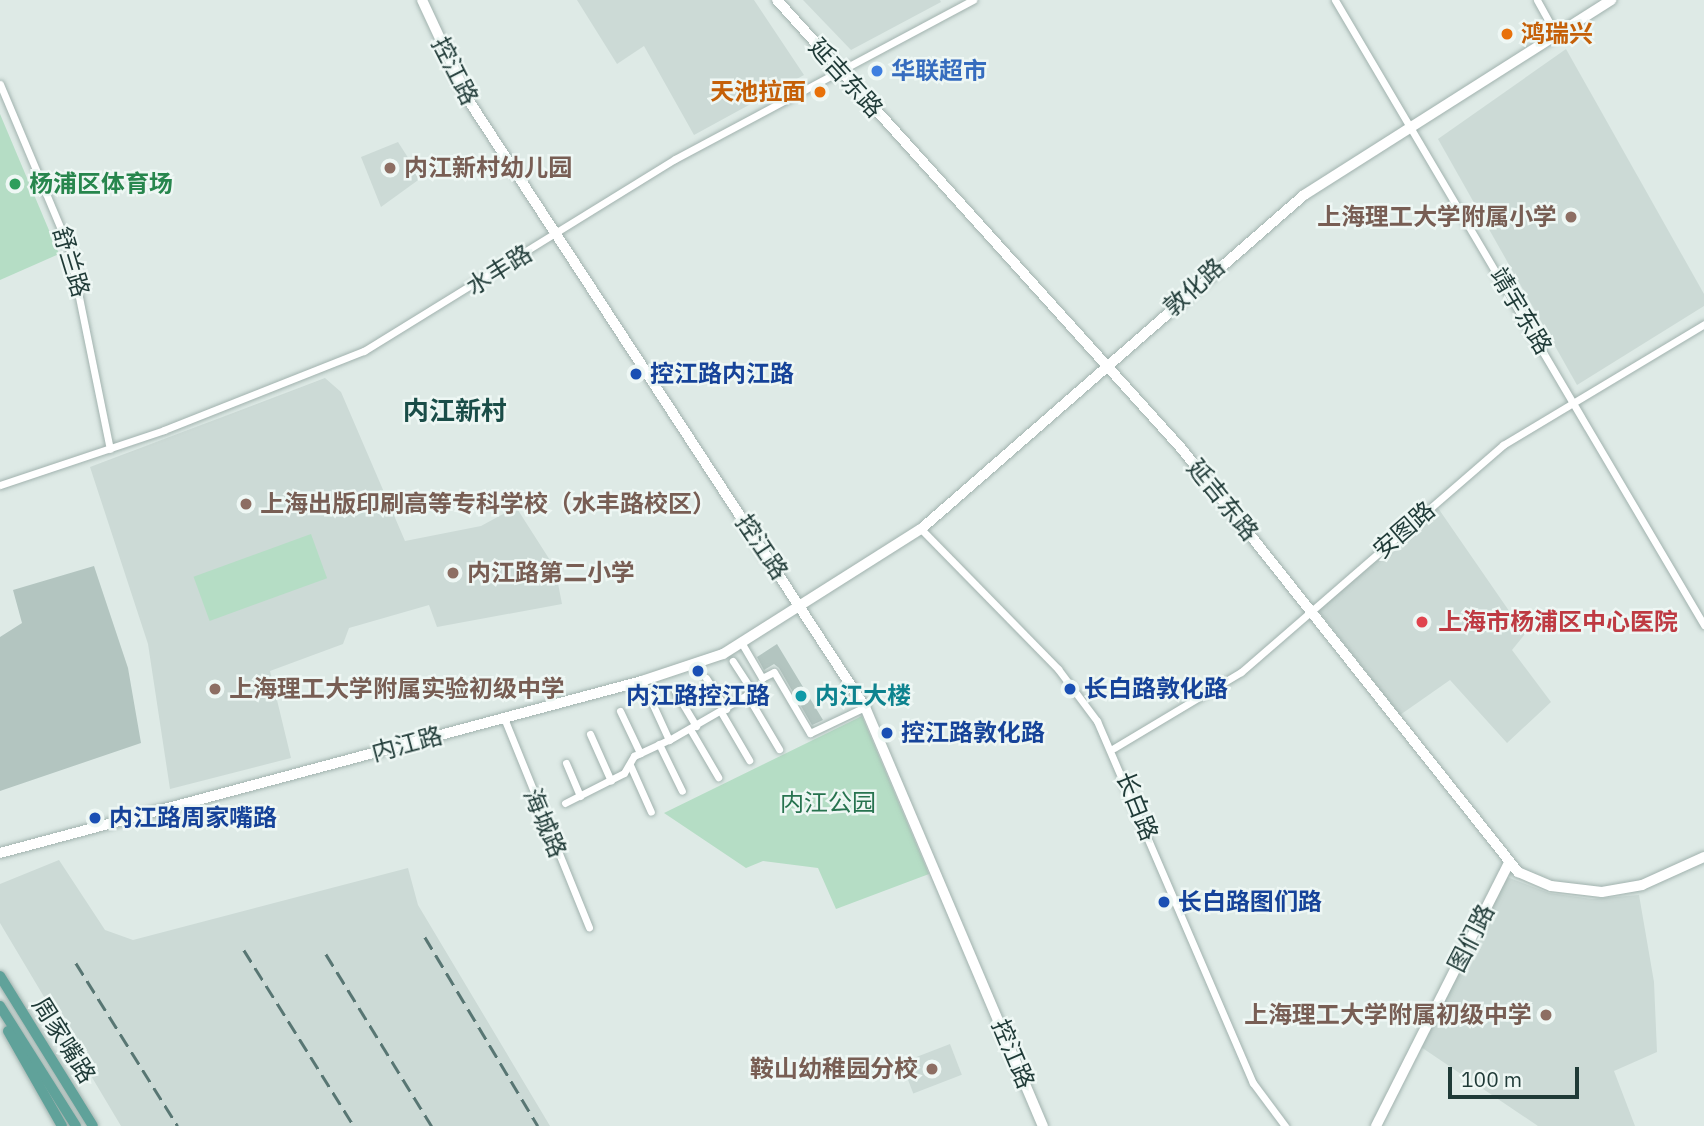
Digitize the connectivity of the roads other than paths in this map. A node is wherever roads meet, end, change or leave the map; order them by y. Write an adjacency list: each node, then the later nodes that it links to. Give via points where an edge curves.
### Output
1 (422, 0): 11 (street, 控江路, via 464,92)
2 (777, 0): 8 (street, 延吉东路)
3 (973, 0): 8 (street, 水丰路)
4 (1335, 0): 10 (street, 靖宇东路)
5 (1537, 0): 7 (street)
6 (1611, 0): 7 (street, 敦化路)
7 (1556, 34): 10 (street, 敦化路)
8 (839, 72): 11 (street, 水丰路, via 675,159); 13 (street, 延吉东路)
9 (0, 84): 15 (street, 舒兰路, via 69,248)
10 (1410, 125): 13 (street, 敦化路, via 1283,210); 14 (street, 靖宇东路)
11 (556, 233): 15 (street, 水丰路, via 364,352); 18 (street, 控江路)
12 (1704, 324): 14 (street, 安图路)
13 (1106, 365): 17 (street, 敦化路); 19 (street, 延吉东路)
14 (1573, 398): 19 (street, 安图路, via 1483,460); 20 (street, 靖宇东路)
15 (110, 449): 16 (street, 水丰路)
16 (0, 485)
17 (922, 529): 18 (street, 敦化路); 35 (street, 长白路, via 1058,669)
18 (801, 605): 21 (street, 内江路); 27 (street, 控江路)
19 (1312, 610): 35 (street, 安图路, via 1241,672); 49 (street, 延吉东路)
20 (1704, 625)
21 (741, 642): 24 (street, 内江路, via 696,666); 27 (street, via 762,678 774,672 810,733)
22 (733, 661): 26 (street, via 749,686)
23 (706, 678): 29 (street)
24 (642, 681): 30 (street, 内江路); 33 (street)
25 (675, 691): 31 (street)
26 (747, 695): 29 (street); 36 (street)
27 (865, 707): 57 (street, 控江路)
28 (620, 711): 37 (street)
29 (724, 711): 31 (street); 38 (street)
30 (504, 719): 47 (street, 内江路); 50 (street, 海城路)
31 (693, 728): 33 (street); 41 (street)
32 (590, 734): 42 (street)
33 (669, 740): 34 (street)
34 (659, 744): 37 (street); 43 (street)
35 (1114, 748): 58 (street, 长白路, via 1253,1083)
36 (779, 749)
37 (640, 753): 40 (street)
38 (749, 760)
39 (566, 763): 44 (street)
40 (630, 765): 42 (street); 46 (street)
41 (718, 777)
42 (611, 781): 44 (street)
43 (682, 791)
44 (580, 796): 45 (street)
45 (565, 803)
46 (651, 812)
47 (0, 853)
48 (1704, 857): 49 (street, 延吉东路, via 1642,885 1602,892 1551,886)
49 (1509, 863): 59 (street, 图们路)
50 (589, 927)
51 (0, 976): 56 (main road, 周家嘴路)
52 (0, 1006): 55 (main road)
53 (0, 1016): 54 (main road, 周家嘴路)
54 (62, 1126)
55 (76, 1126)
56 (93, 1126)
57 (1043, 1126)
58 (1285, 1126)
59 (1376, 1126)

